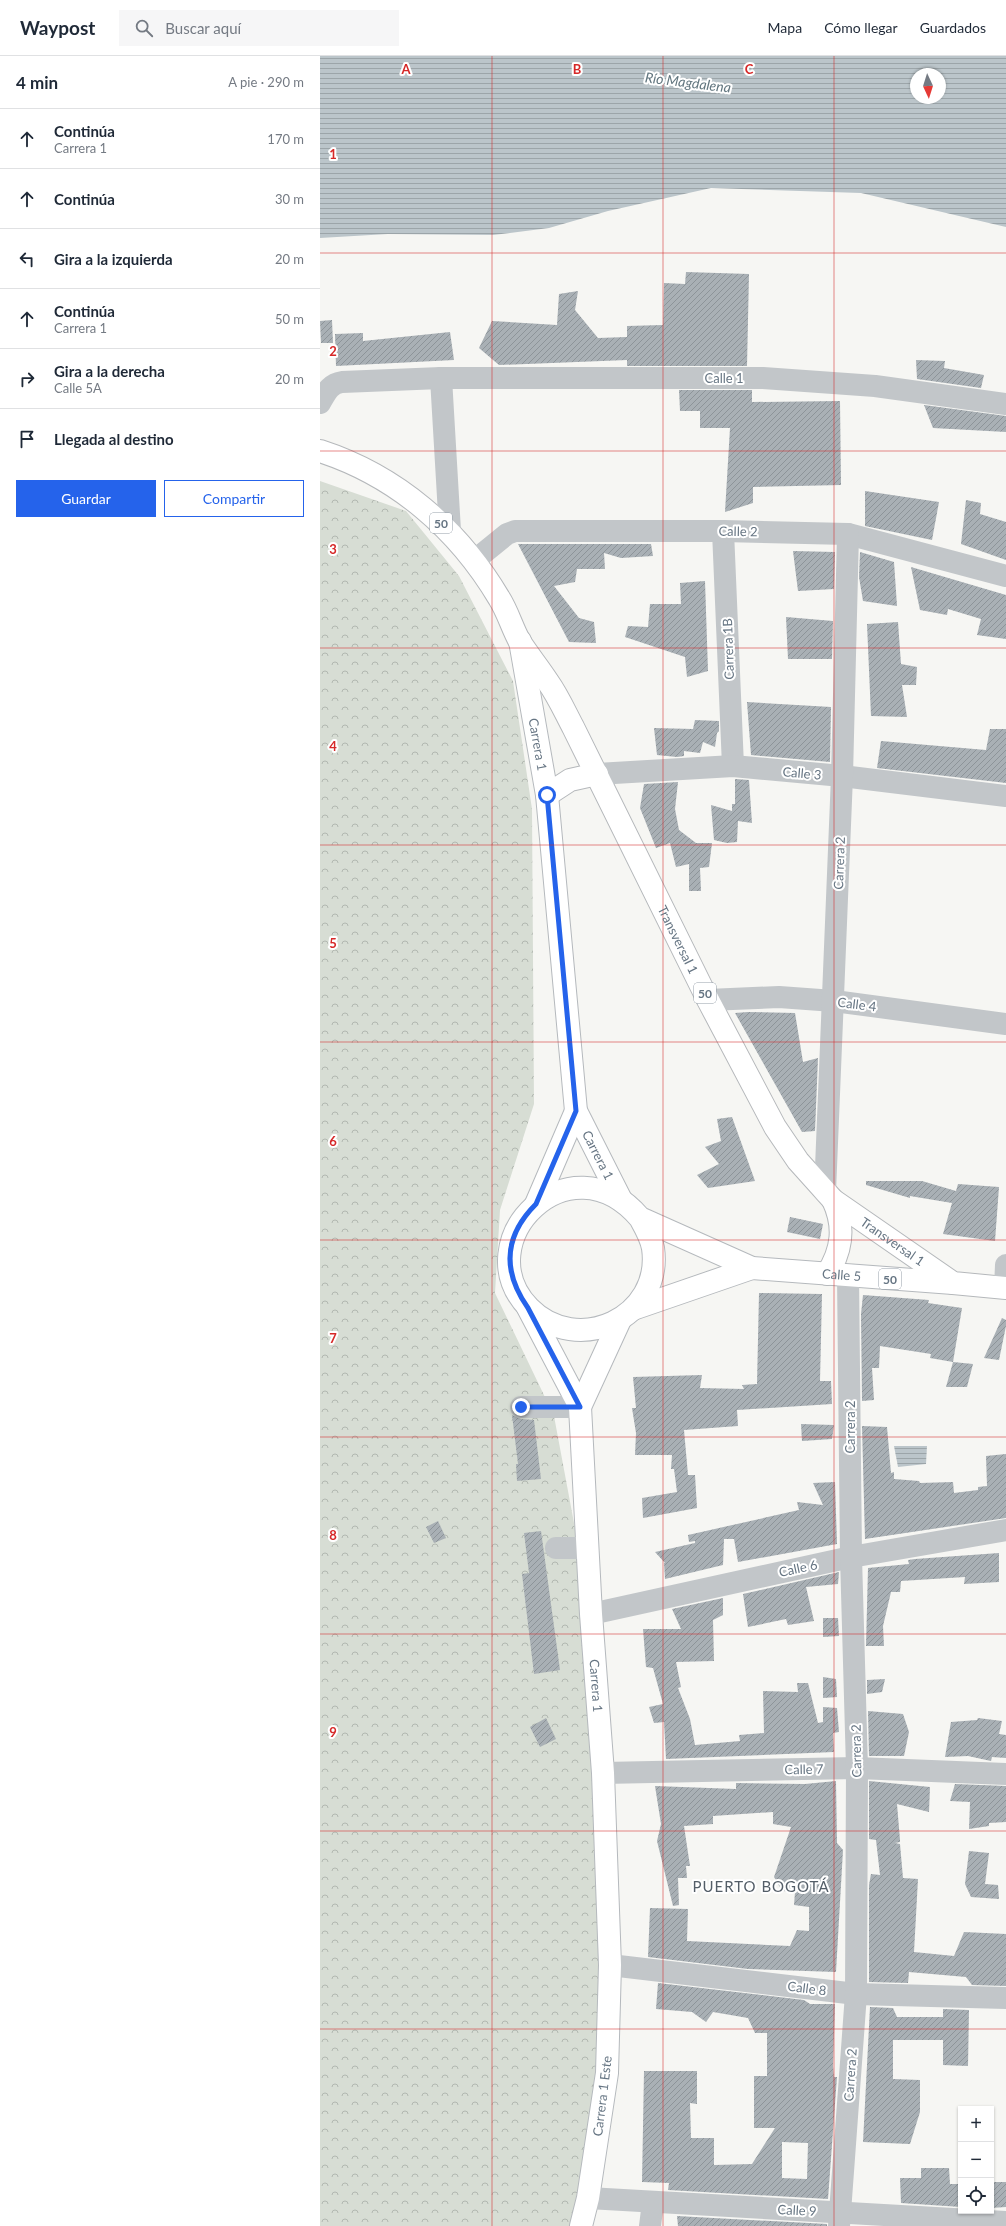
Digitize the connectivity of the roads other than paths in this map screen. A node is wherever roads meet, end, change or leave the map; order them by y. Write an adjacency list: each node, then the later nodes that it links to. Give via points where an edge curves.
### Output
1 (441, 378): 2 (street, Calle 1, via 335,383); 3 (street, Calle 1, via 763,378 875,386); 5 (street)
2 (320, 404)
3 (1006, 404)
4 (320, 451): 5 (main road, 50, via 380,477 417,502)
5 (450, 531): 8 (main road, 50)
6 (723, 531): 7 (street, Calle 2); 8 (street, Calle 2, via 515,531 507,534); 11 (street, Carrera 1B)
7 (848, 534): 9 (street, Calle 2); 13 (street, Carrera 2)
8 (475, 560): 10 (main road, 50, via 500,599)
9 (1006, 576)
10 (520, 641): 12 (main road, Transversal 1 / 50, via 549,683); 14 (main road, Carrera 1 / 50)
11 (733, 766): 12 (street, Calle 3); 13 (street, Calle 3)
12 (597, 774): 14 (main road, via 570,780); 16 (main road, Transversal 1 / 50)
13 (842, 776): 15 (street, Calle 3); 17 (street, Carrera 2)
14 (547, 795): 19 (main road, Carrera 1 / 50)
15 (1006, 796)
16 (708, 1000): 17 (street, Calle 4, via 779,998); 20 (main road, Transversal 1 / 50, via 775,1127 798,1161)
17 (834, 1001): 18 (street, Calle 4); 20 (street, Carrera 2)
18 (1006, 1024)
19 (576, 1111): 21 (main road, Carrera 1 / 50); 22 (main road, Carrera 1 / 50)
20 (829, 1196): 26 (main road, Transversal 1, via 839,1214 841,1230 836,1260); 27 (main road, Transversal 1 / 50)
21 (621, 1200): 22 (main road, 50, via 608,1193 578,1188 563,1190); 23 (main road, 50)
22 (536, 1204): 29 (main road, 50, via 524,1216 516,1230 510,1251 512,1279)
23 (640, 1218): 25 (main road, Calle 5 / 50); 30 (main road, 50, via 648,1232 653,1264 646,1291)
24 (1006, 1265): 28 (street)
25 (752, 1268): 26 (main road, Calle 5 / 50); 30 (main road, Calle 5 / 50)
26 (838, 1275): 27 (main road, Calle 5 / 50); 36 (street, Carrera 2)
27 (953, 1283): 28 (main road, Calle 5 / 50)
28 (1005, 1288)
29 (528, 1308): 30 (main road, 50, via 556,1326 572,1330 605,1327); 32 (main road, Carrera 1)
30 (627, 1314): 32 (main road, Carrera 1)
31 (521, 1407): 32 (street)
32 (580, 1407): 35 (main road, Carrera 1)
33 (1006, 1530): 36 (street, Calle 6)
34 (556, 1548): 35 (street)
35 (587, 1548): 37 (main road, Carrera 1)
36 (851, 1557): 37 (street, Calle 6); 38 (street, Carrera 2)
37 (591, 1614): 39 (main road, Carrera 1)
38 (857, 1768): 39 (street, Calle 7); 40 (street, Calle 7); 42 (street, Carrera 2)
39 (603, 1773): 41 (main road, Carrera 1)
40 (1006, 1774)
41 (610, 1965): 42 (street, Calle 8); 44 (main road, Carrera 1 Este, via 608,2073)
42 (856, 1994): 43 (street, Calle 8); 46 (street, Carrera 2)
43 (1006, 1998)
44 (588, 2198): 45 (street, Calle 9); 48 (main road, Carrera 1 Este)
45 (653, 2202): 46 (street, Calle 9); 49 (street)
46 (840, 2219): 47 (street, Calle 9)
47 (1006, 2222)
48 (581, 2226)
49 (650, 2226)

